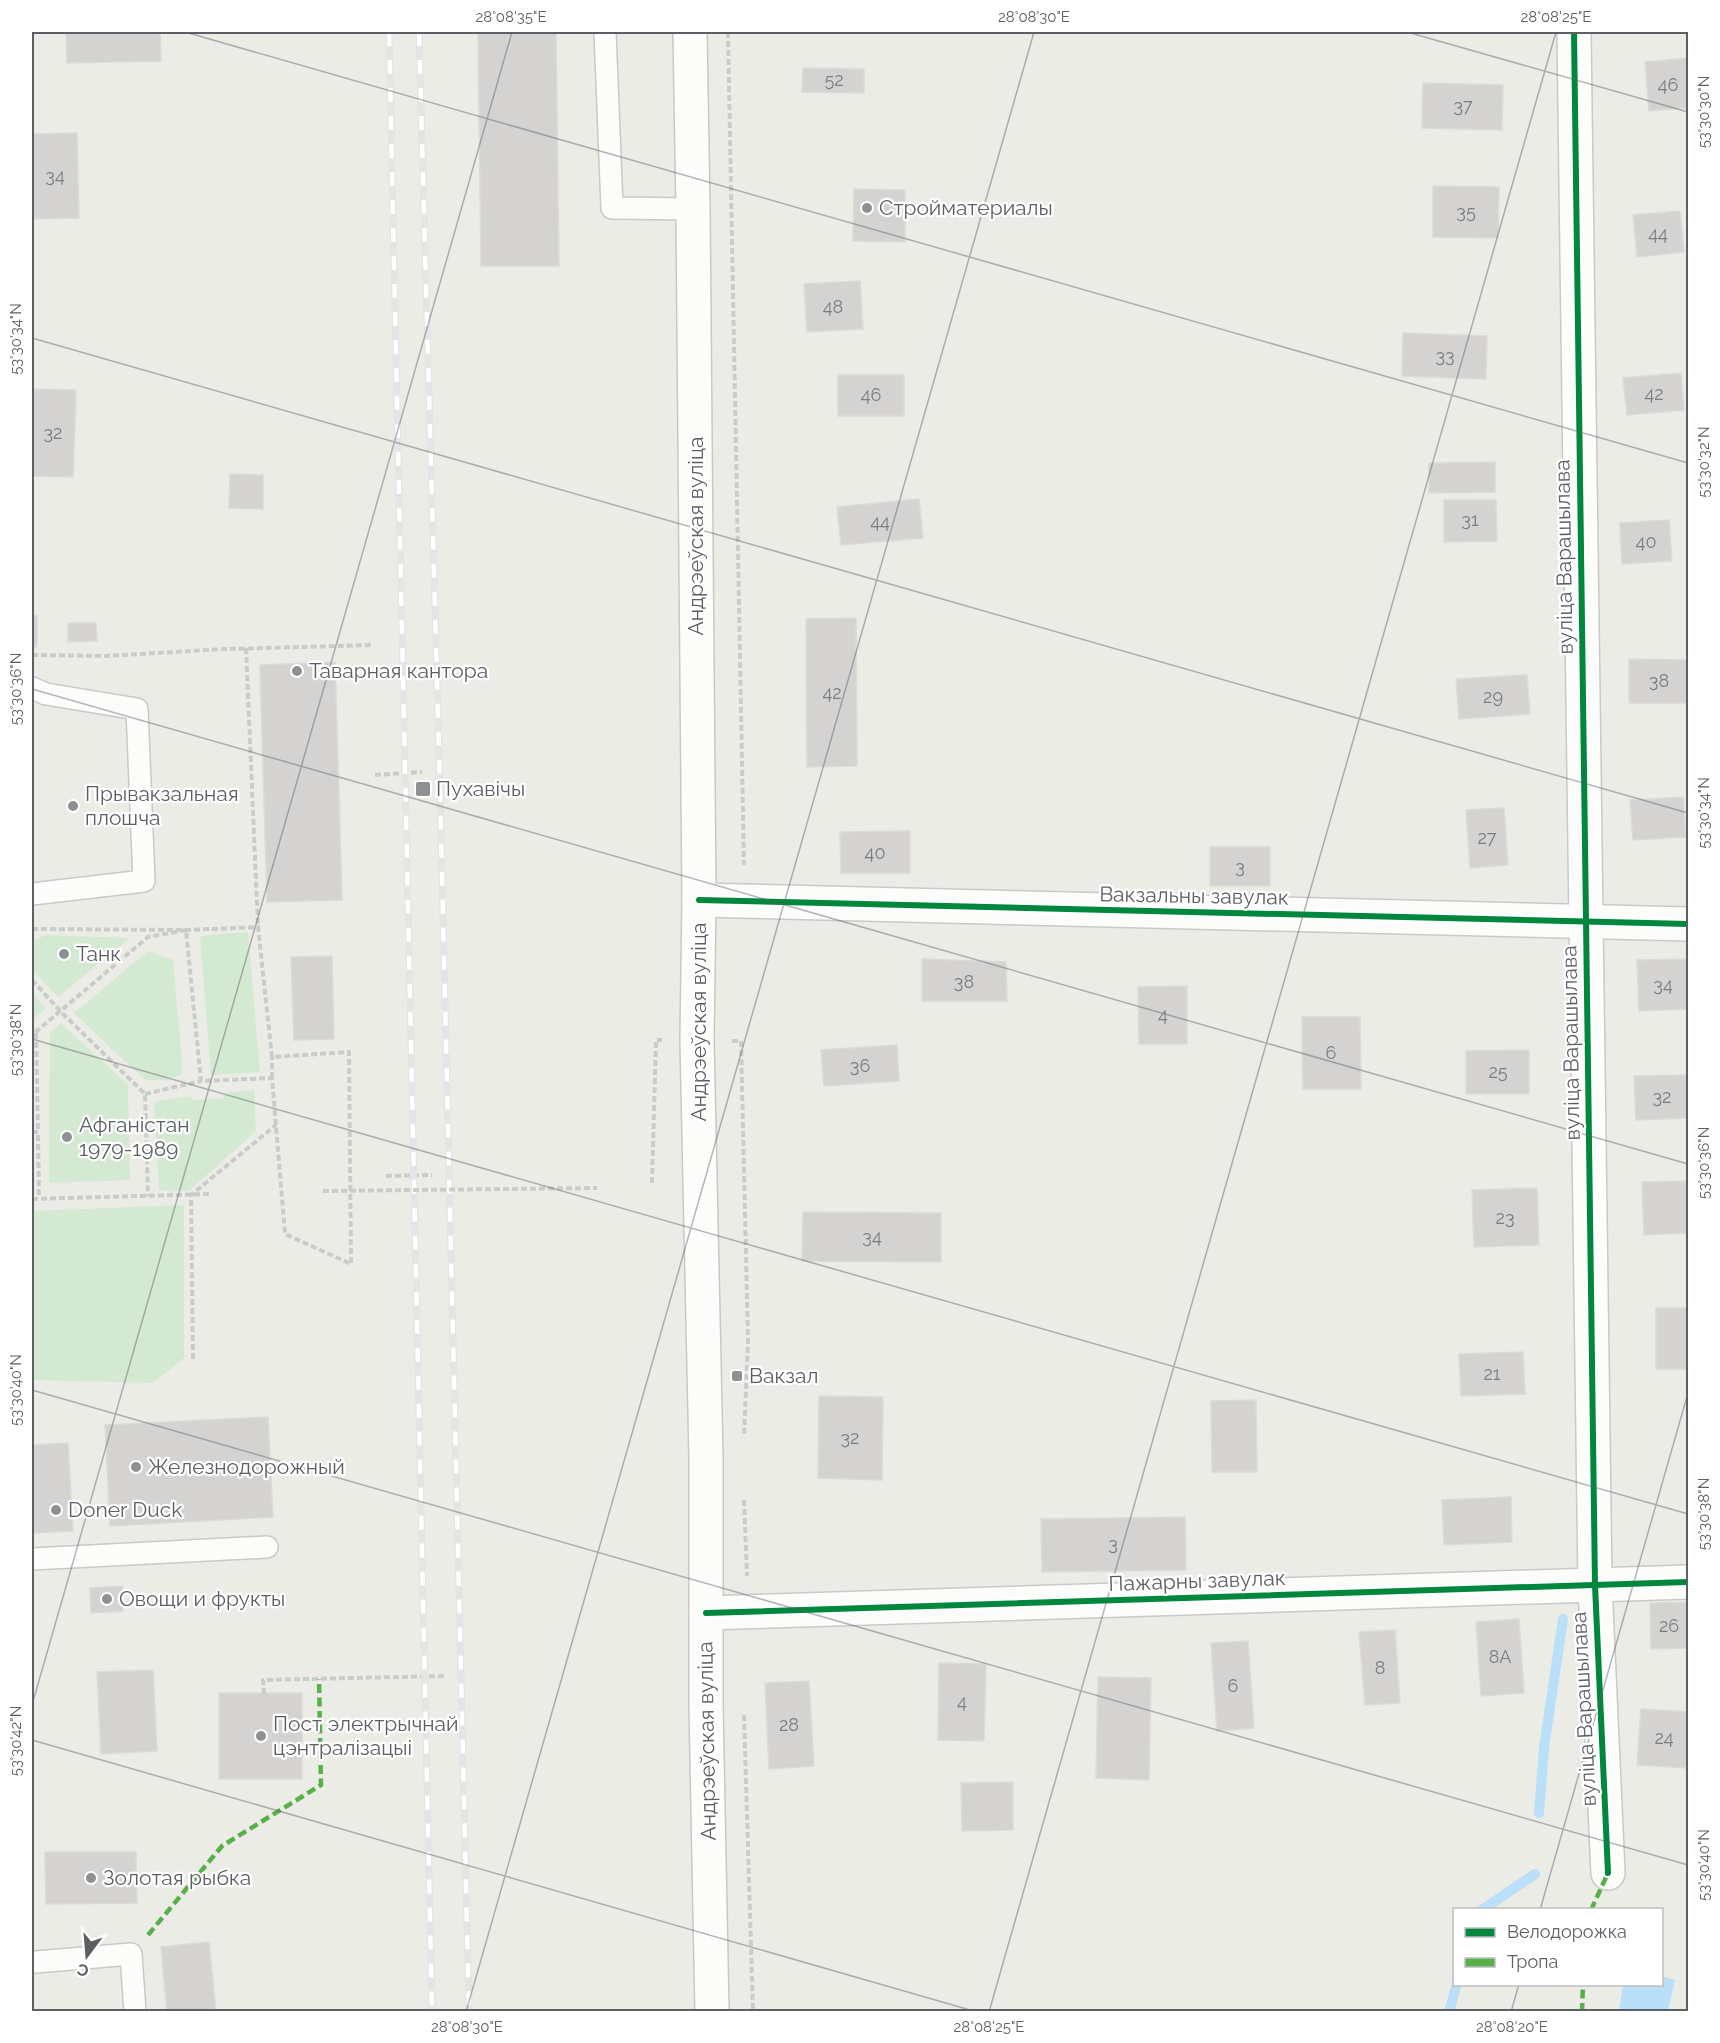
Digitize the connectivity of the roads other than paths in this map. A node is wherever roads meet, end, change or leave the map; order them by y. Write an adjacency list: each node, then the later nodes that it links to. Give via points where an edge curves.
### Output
1 (605, 32): 4 (lane, via 612,208)
2 (690, 32): 4 (street, Андрэеўская вуліца)
3 (1574, 32): 8 (street, вуліца Варашылава)
4 (693, 209): 7 (street, Андрэеўская вуліца)
5 (32, 688): 6 (lane, via 46,694 137,709 144,881)
6 (32, 894)
7 (699, 900): 8 (street, Вакзальны завулак); 14 (street, Андрэеўская вуліца)
8 (1586, 922): 9 (street, Вакзальны завулак); 13 (street, вуліца Варашылава)
9 (1689, 924)
10 (267, 1547): 11 (lane)
11 (32, 1559)
12 (1689, 1582): 13 (street, Пажарны завулак)
13 (1595, 1585): 14 (street, Пажарны завулак); 15 (street, вуліца Варашылава)
14 (706, 1613): 18 (street, Андрэеўская вуліца)
15 (1608, 1873)
16 (36, 1962): 17 (lane, via 131,1954)
17 (135, 2012)
18 (712, 2012)

